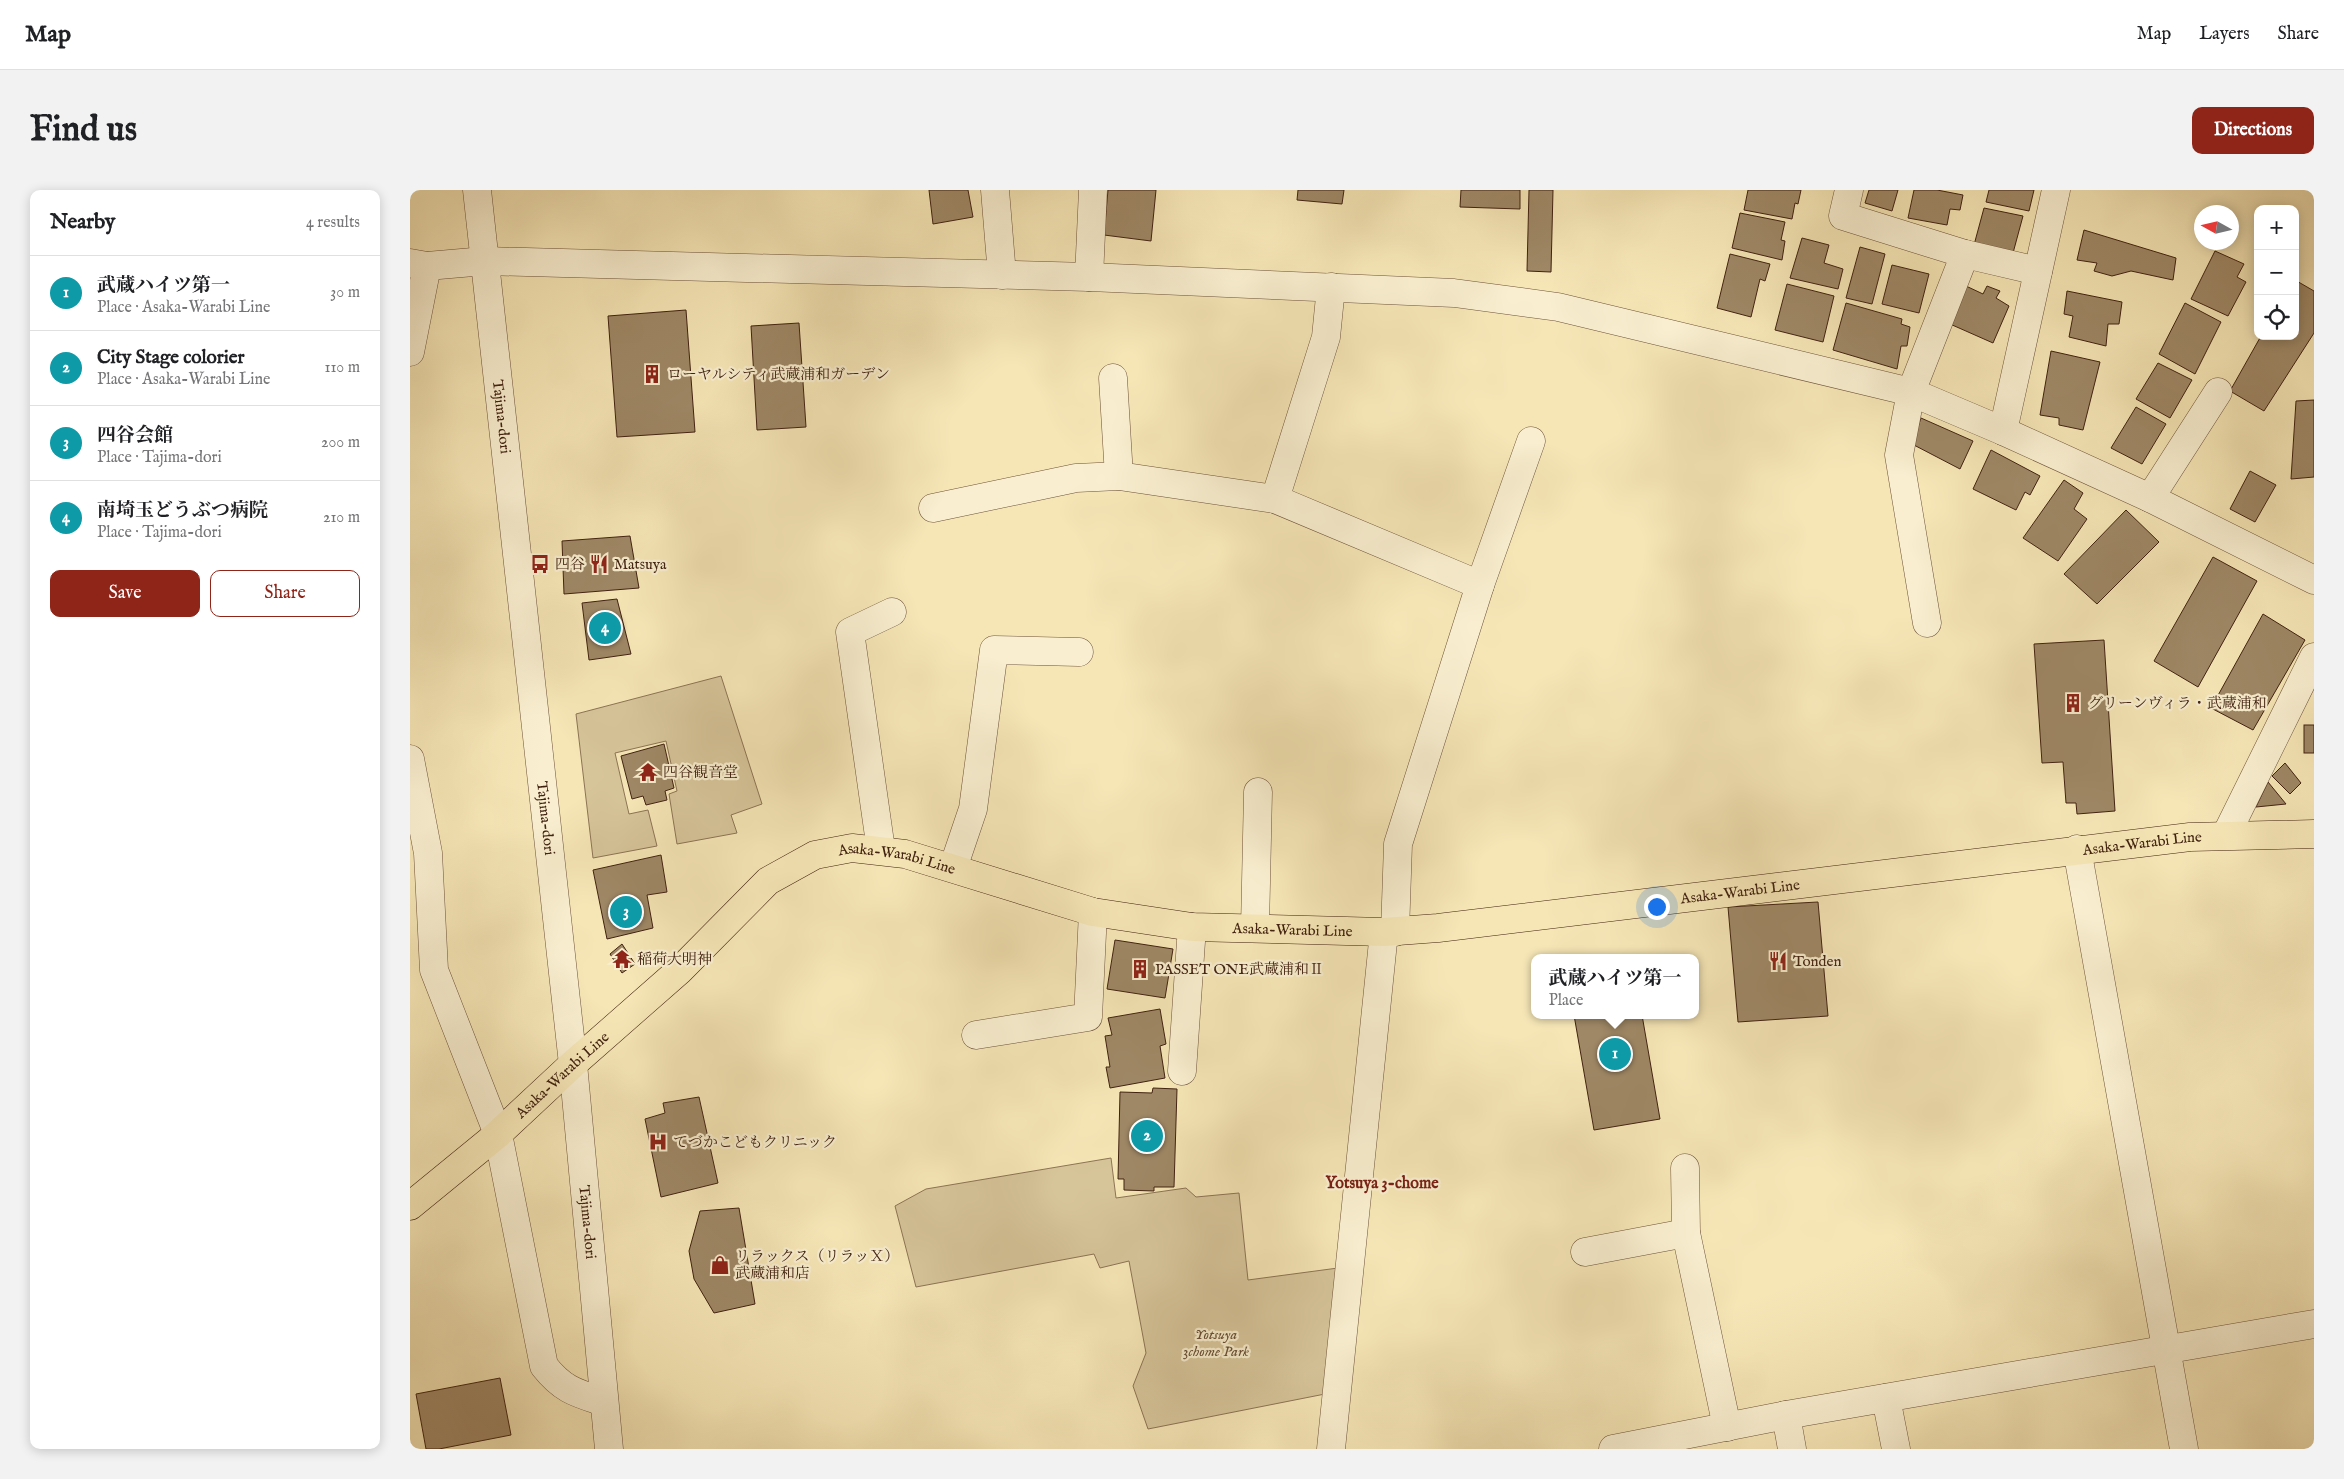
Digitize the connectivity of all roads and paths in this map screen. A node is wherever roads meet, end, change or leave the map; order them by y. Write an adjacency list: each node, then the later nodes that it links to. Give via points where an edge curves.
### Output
1 (477, 190): 7 (street, Tajima-dori)
2 (995, 190): 10 (street)
3 (1093, 190): 11 (street)
4 (1849, 190): 6 (street, via 1843,216)
5 (2056, 190): 9 (street)
6 (1965, 254): 9 (street); 15 (street)
7 (485, 261): 8 (street); 10 (street); 41 (street, Tajima-dori)
8 (418, 264): 13 (street)
9 (2038, 271): 17 (street)
10 (1002, 274): 11 (street)
11 (1089, 277): 12 (street)
12 (1331, 287): 15 (street, via 1454,293 1558,307); 20 (street, via 1326,337)
13 (410, 352)
14 (1113, 378): 19 (street)
15 (1911, 392): 17 (street); 26 (street, via 1899,455)
16 (2218, 392): 21 (street)
17 (2003, 430): 21 (street)
18 (1531, 441): 24 (street)
19 (1119, 476): 20 (street); 22 (street, via 1076,478)
20 (1275, 498): 24 (street)
21 (2150, 498): 23 (street)
22 (933, 508)
23 (2314, 580)
24 (1480, 585): 39 (street, via 1398,844)
25 (892, 612): 34 (street, via 850,632)
26 (1927, 623)
27 (1080, 652): 35 (street, via 994,650 972,809)
28 (2314, 657): 32 (street)
29 (410, 759): 43 (street, via 428,854 434,970)
30 (1258, 792): 38 (street)
31 (2314, 834): 32 (main road, Asaka-Warabi Line)
32 (2226, 835): 33 (main road, Asaka-Warabi Line)
33 (2077, 849): 39 (main road, Asaka-Warabi Line); 49 (street)
34 (881, 850): 35 (main road, Asaka-Warabi Line); 41 (main road, Asaka-Warabi Line, via 852,848 815,855 768,881 680,970)
35 (952, 868): 36 (main road, Asaka-Warabi Line)
36 (1094, 912): 37 (main road, Asaka-Warabi Line); 40 (street, via 1088,1017)
37 (1192, 927): 38 (main road, Asaka-Warabi Line); 42 (street)
38 (1255, 928): 39 (main road, Asaka-Warabi Line)
39 (1389, 932): 56 (street)
40 (976, 1035)
41 (573, 1064): 43 (main road, Asaka-Warabi Line); 51 (street, Tajima-dori)
42 (1182, 1071)
43 (498, 1134): 45 (main road, Asaka-Warabi Line); 51 (street, via 544,1366 557,1382 576,1393)
44 (1685, 1168): 46 (street)
45 (410, 1206)
46 (1686, 1233): 47 (street); 53 (street)
47 (1585, 1252)
48 (2314, 1324): 49 (street)
49 (2166, 1348): 50 (street); 60 (street)
50 (1886, 1398): 52 (street); 59 (street)
51 (604, 1402): 55 (street, Tajima-dori)
52 (1786, 1415): 53 (street); 58 (street)
53 (1727, 1427): 54 (street)
54 (1691, 1441): 57 (street)
55 (609, 1449)
56 (1331, 1449)
57 (1613, 1449)
58 (1792, 1449)
59 (1896, 1449)
60 (2184, 1449)

